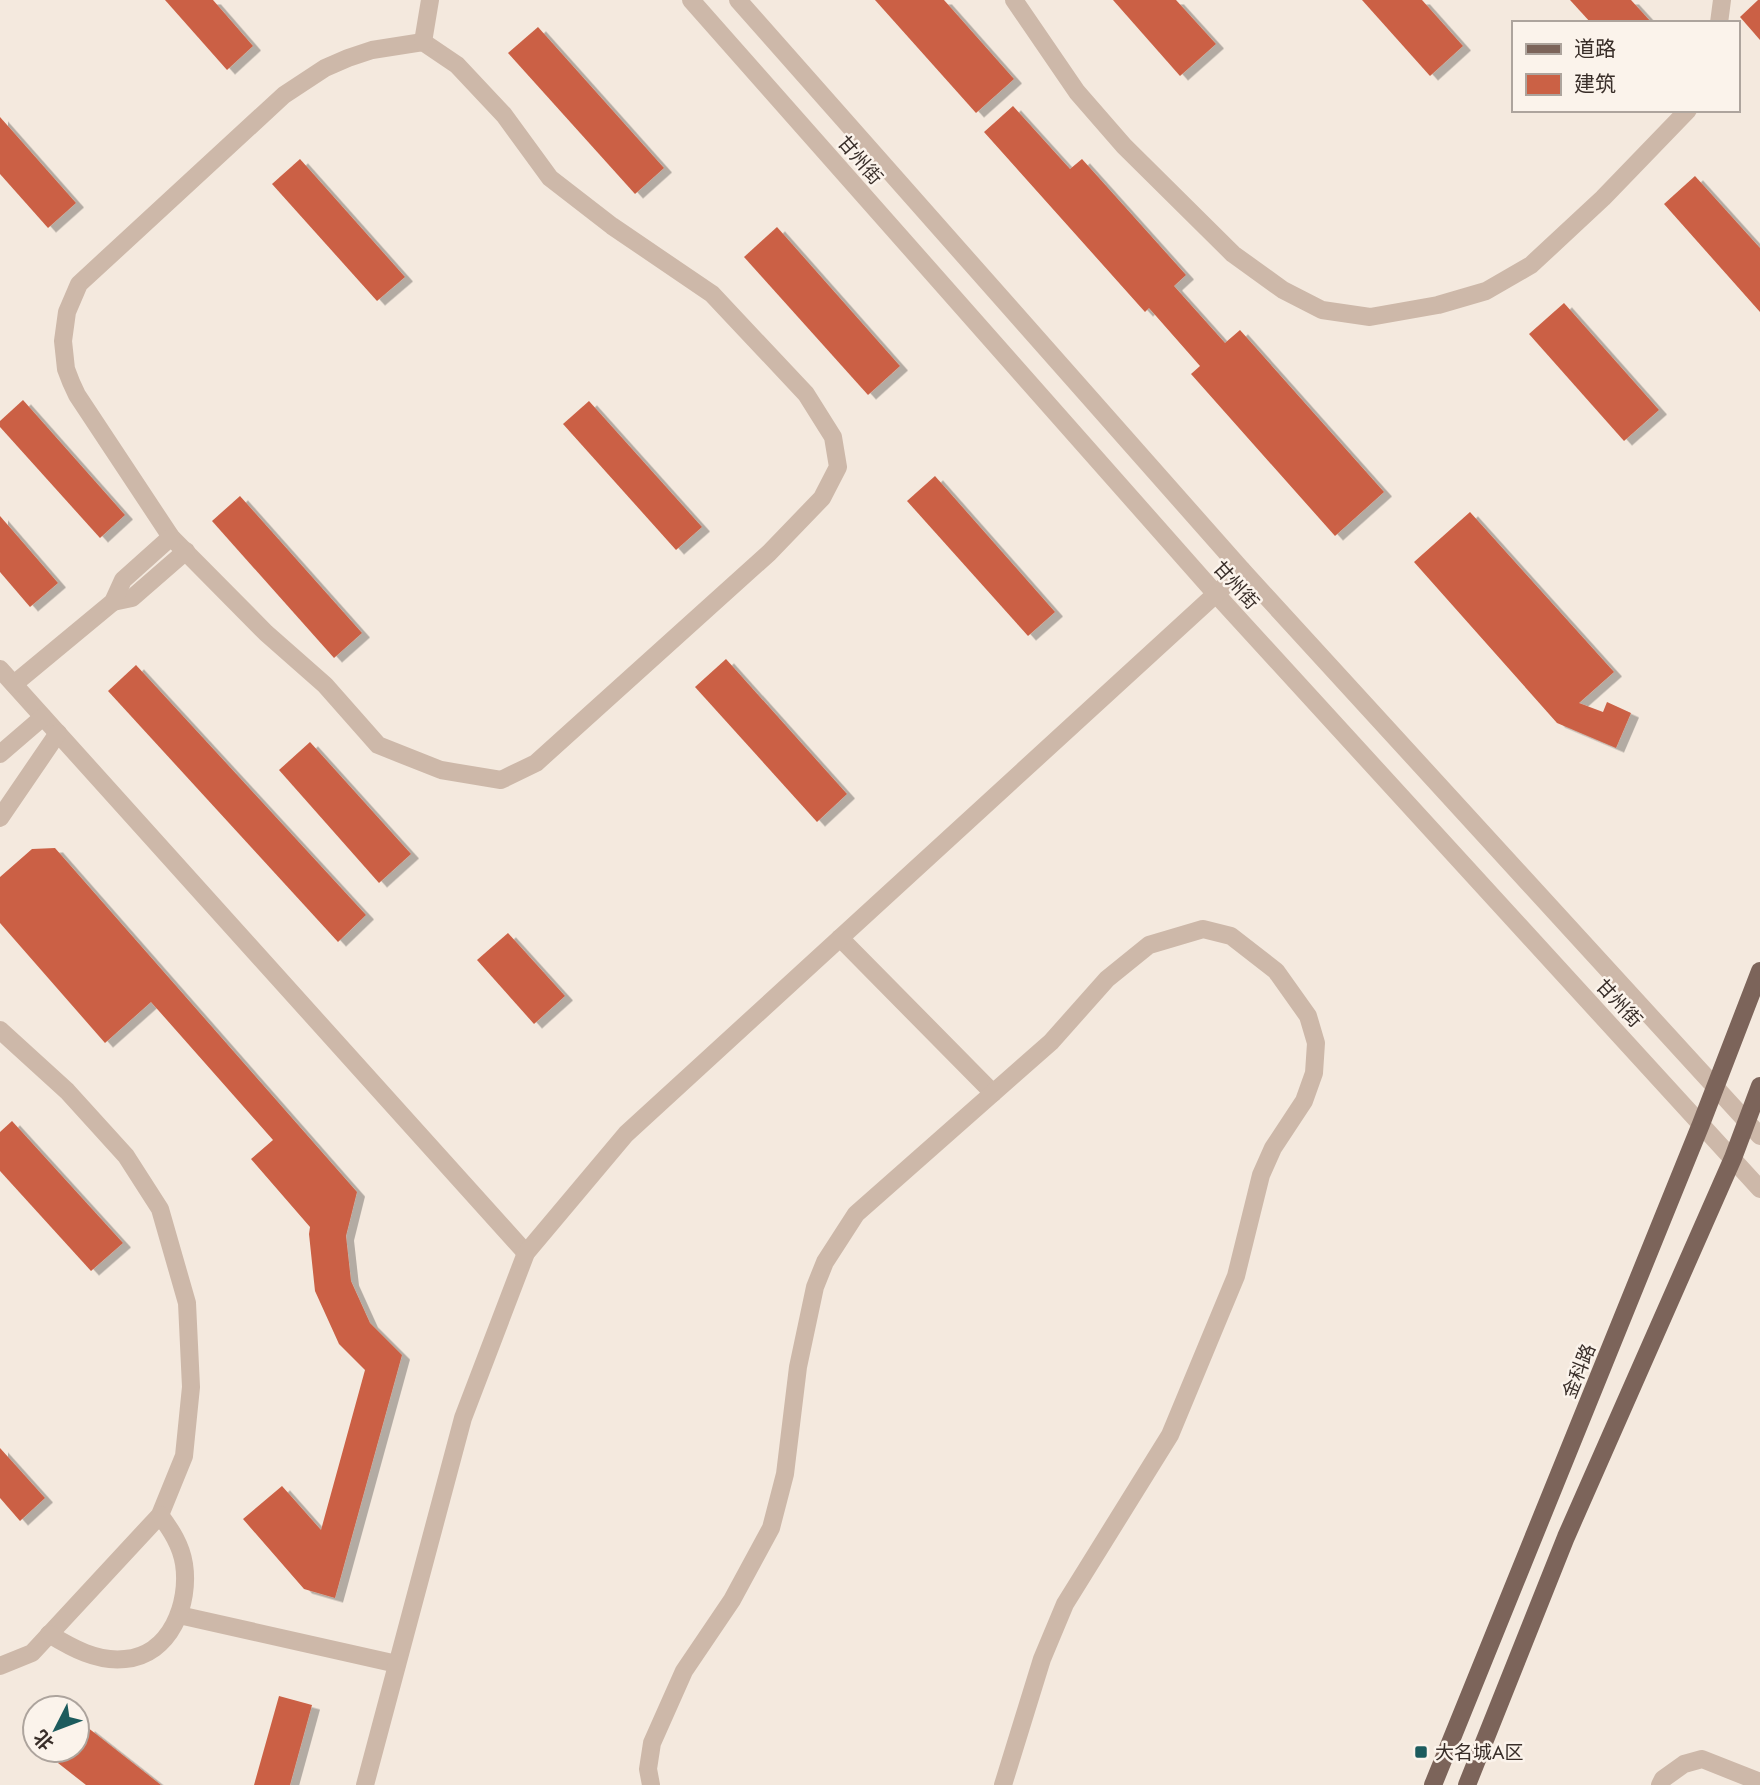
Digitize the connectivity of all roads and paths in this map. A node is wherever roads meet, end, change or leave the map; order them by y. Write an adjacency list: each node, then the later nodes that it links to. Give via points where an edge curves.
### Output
1 (429, 0): 7 (street)
2 (691, 0): 12 (street, 甘州街)
3 (738, 0): 11 (street, 甘州街)
4 (1014, 0): 8 (street, via 1077,92 1124,146 1233,254 1283,290 1321,310 1370,317 1486,291 1531,265)
5 (1722, 0): 6 (street)
6 (1719, 21)
7 (423, 42): 9 (street, via 348,58 284,95 79,284 67,312 66,369 76,395); 10 (street, via 457,65 495,104 550,178 712,294 806,394 833,438 838,467 821,498 769,553 536,763 501,780 442,770 378,745 325,685 266,634)
8 (1686, 112)
9 (171, 537): 10 (street); 13 (street, via 123,580)
10 (186, 551): 13 (street, via 132,598)
11 (1242, 570): 12 (street); 24 (street, 甘州街)
12 (1215, 593): 20 (street); 27 (street, 甘州街)
13 (113, 601): 15 (street)
14 (0, 669): 15 (street)
15 (14, 684): 16 (street)
16 (43, 717): 17 (street); 18 (street)
17 (58, 733): 19 (street); 31 (street)
18 (0, 754)
19 (0, 818)
20 (840, 938): 25 (street); 31 (street, via 626,1135)
21 (1760, 971): 24 (main road, 金科路)
22 (0, 1030): 32 (street, via 67,1091 127,1156 160,1209 187,1303 191,1387 184,1456)
23 (1760, 1086): 26 (main road)
24 (1715, 1087): 26 (street, 甘州街); 27 (main road, 金科路)
25 (993, 1093): 39 (street, via 856,1214 825,1262 798,1367 785,1474 771,1528 732,1600 684,1671 652,1743); 40 (street, via 1051,1042 1107,979 1149,945 1203,929 1231,936 1276,971 1308,1016 1316,1043 1314,1073 1304,1101 1261,1175 1236,1276 1170,1435 1065,1604 1042,1659)
26 (1746, 1121): 28 (street, 甘州街); 29 (main road)
27 (1702, 1124): 29 (street, 甘州街); 41 (main road, 金科路)
28 (1760, 1136)
29 (1732, 1158): 30 (street, 甘州街); 42 (main road, via 1566,1537)
30 (1760, 1189)
31 (526, 1253): 35 (street, via 463,1418)
32 (160, 1515): 33 (street, via 175,1537 184,1563); 34 (street)
33 (179, 1615): 34 (street, via 159,1645 125,1659 97,1657); 35 (street)
34 (49, 1634): 36 (street, via 32,1653)
35 (397, 1664): 38 (street)
36 (0, 1666)
37 (1760, 1782): 43 (street, via 1702,1759 1684,1764)
38 (365, 1785)
39 (651, 1785)
40 (1003, 1785)
41 (1433, 1785)
42 (1467, 1785)
43 (1660, 1785)

